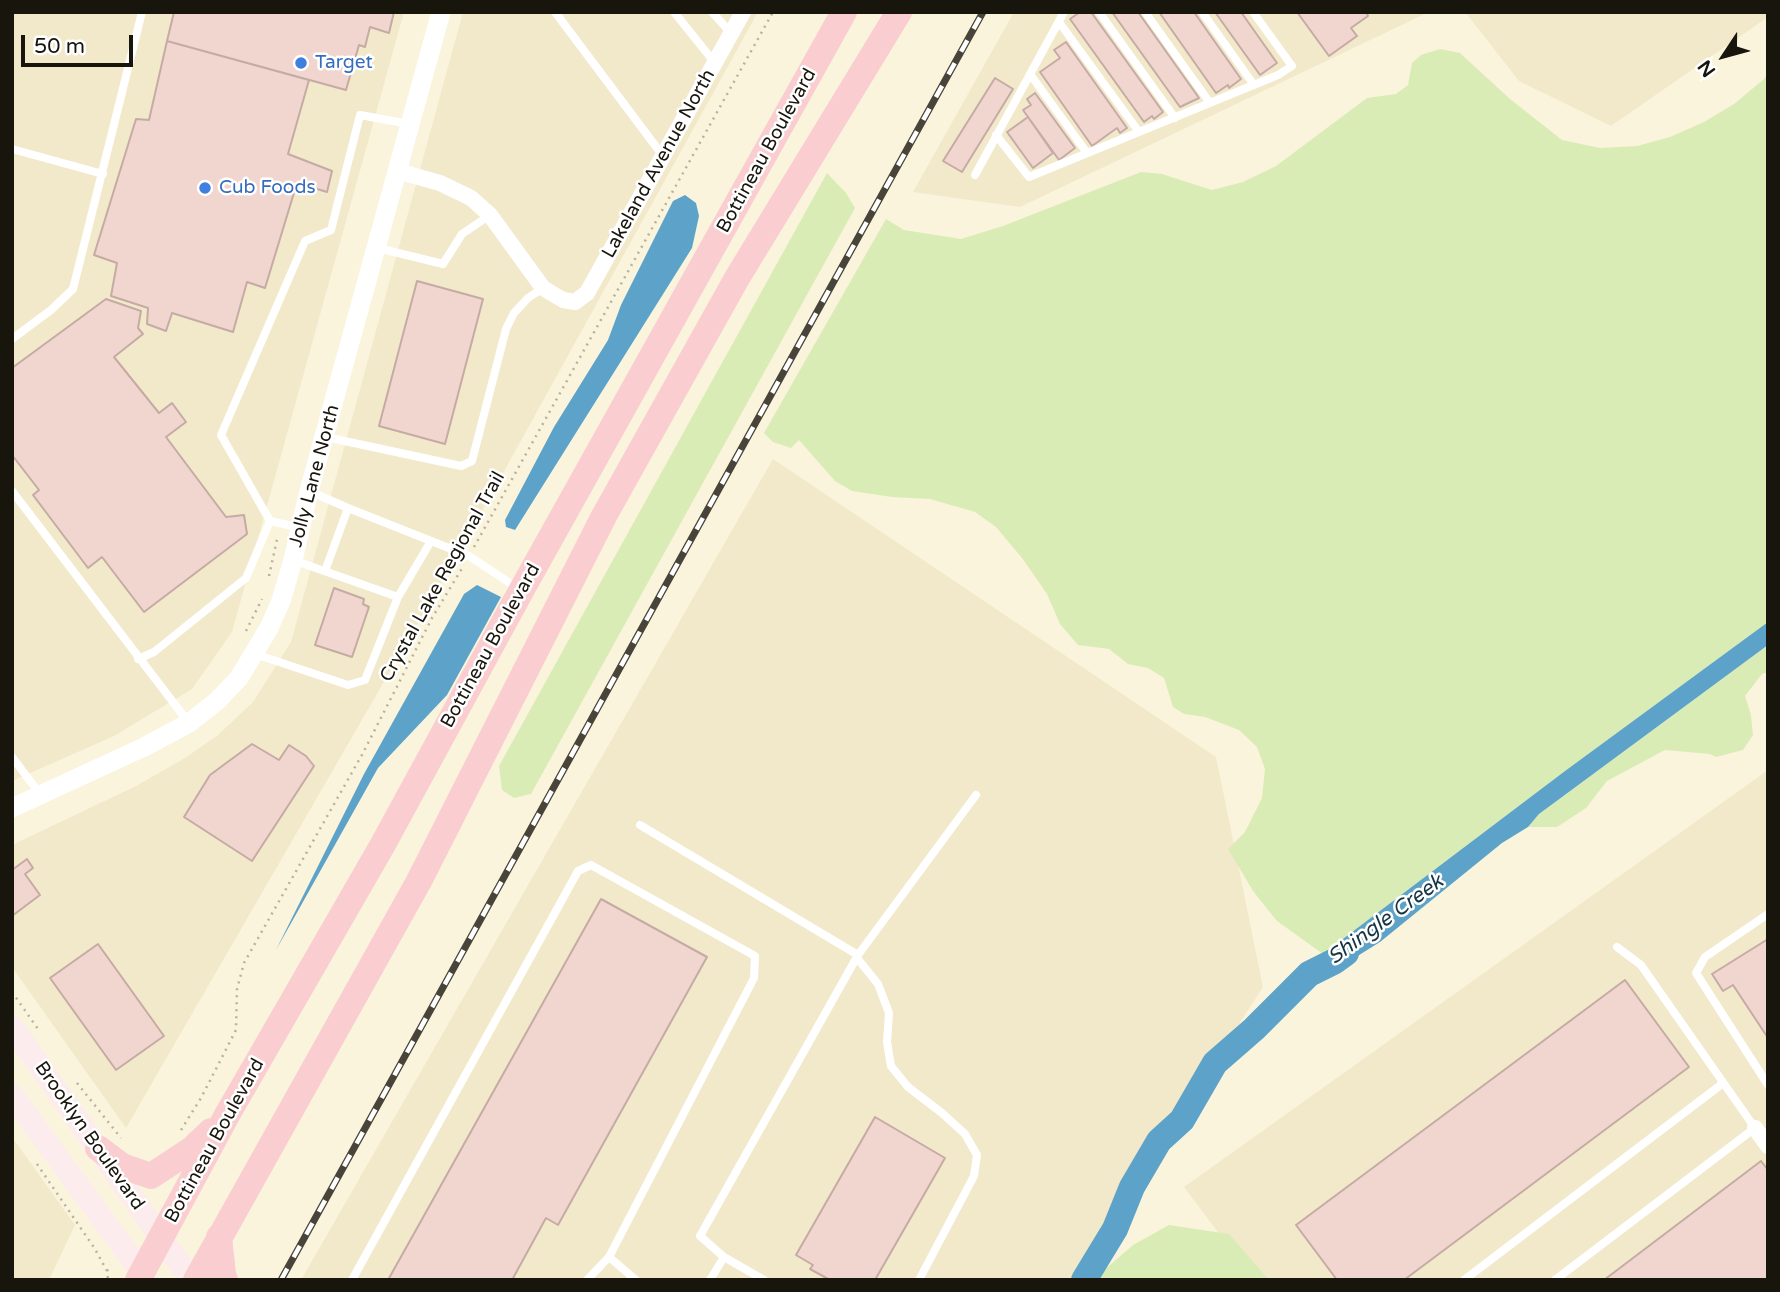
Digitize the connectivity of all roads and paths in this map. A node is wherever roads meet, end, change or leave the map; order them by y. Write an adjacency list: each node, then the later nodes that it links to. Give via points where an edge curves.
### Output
1 (142, 12): 29 (lane)
2 (441, 12): 22 (street, Jolly Lane North)
3 (555, 12): 27 (lane)
4 (674, 12): 17 (lane)
5 (712, 12): 16 (lane)
6 (743, 12): 16 (street, Lakeland Avenue North)
7 (774, 12): 43 (path, Crystal Lake Regional Trail)
8 (844, 12): 48 (highway, Bottineau Boulevard)
9 (899, 12): 77 (highway, Bottineau Boulevard, via 737,278 604,516 419,881)
10 (1064, 12): 15 (lane)
11 (1099, 12): 21 (lane)
12 (1145, 12): 20 (lane)
13 (1202, 12): 19 (lane)
14 (1253, 12): 19 (lane, via 1292,66)
15 (1059, 22): 18 (lane); 23 (lane)
16 (731, 33): 17 (street, Lakeland Avenue North)
17 (715, 63): 27 (street, Lakeland Avenue North)
18 (1030, 74): 24 (lane); 26 (lane)
19 (1254, 85): 20 (lane)
20 (1210, 103): 21 (lane)
21 (1175, 118): 23 (lane)
22 (411, 124): 28 (street, Jolly Lane North); 39 (lane, via 360,115 331,230 305,242 221,435)
23 (1139, 132): 26 (lane)
24 (996, 135): 26 (lane, via 1029,177); 30 (lane)
25 (12, 149): 29 (lane)
26 (1087, 153)
27 (663, 156): 33 (street, Lakeland Avenue North, via 587,293 575,302)
28 (397, 171): 31 (street, via 461,192); 32 (street, Jolly Lane North)
29 (103, 174): 34 (lane, via 73,289)
30 (975, 176)
31 (490, 215): 32 (lane, via 462,234 443,264); 33 (street)
32 (377, 248): 35 (street, Jolly Lane North)
33 (543, 288): 35 (lane, via 514,313 506,330 472,461 461,466)
34 (12, 340)
35 (325, 437): 37 (street, Jolly Lane North)
36 (12, 491): 52 (lane)
37 (309, 491): 38 (lane); 41 (street, Jolly Lane North)
38 (348, 508): 42 (lane); 45 (lane)
39 (270, 521): 40 (lane); 52 (lane, via 246,578 154,652)
40 (281, 525): 41 (lane); 46 (path)
41 (301, 528): 44 (street, Jolly Lane North)
42 (431, 541): 43 (lane); 49 (lane)
43 (469, 556): 48 (lane); 71 (path, Crystal Lake Regional Trail, via 244,963 237,989 236,1030)
44 (293, 560): 45 (lane); 51 (street, Jolly Lane North, via 277,610)
45 (325, 571): 49 (lane)
46 (269, 577)
47 (266, 590): 50 (path)
48 (521, 591): 69 (highway, Bottineau Boulevard, via 386,839)
49 (398, 597): 51 (lane, via 365,680 348,685)
50 (245, 633)
51 (254, 653): 53 (street, Jolly Lane North, via 239,678)
52 (138, 659): 53 (lane)
53 (189, 723): 55 (street, Jolly Lane North)
54 (12, 757): 55 (lane)
55 (40, 794): 57 (street, Jolly Lane North)
56 (976, 795): 61 (lane)
57 (12, 808)
58 (640, 825): 61 (lane)
59 (1768, 914): 67 (lane, via 1705,957 1696,972)
60 (1617, 947): 66 (lane, via 1641,965)
61 (858, 957): 79 (lane, via 700,1236); 89 (lane, via 878,984 889,1013 891,1066 908,1087 965,1134 977,1155 974,1176)
62 (12, 992): 64 (path)
63 (12, 1027): 74 (main road, Brooklyn Boulevard)
64 (43, 1036)
65 (74, 1080): 72 (path)
66 (1722, 1084): 70 (lane); 90 (lane)
67 (1768, 1085)
68 (12, 1095): 81 (main road, Brooklyn Boulevard)
69 (227, 1115): 74 (highway, via 192,1149 151,1176 122,1167); 76 (highway, Bottineau Boulevard)
70 (1755, 1128): 73 (street); 91 (lane)
71 (179, 1133)
72 (126, 1145)
73 (1768, 1146)
74 (98, 1148): 76 (main road, Brooklyn Boulevard)
75 (35, 1160): 82 (path, via 95,1249)
76 (162, 1237): 80 (main road, Brooklyn Boulevard); 81 (highway, Bottineau Boulevard)
77 (219, 1237): 80 (highway, Bottineau Boulevard); 83 (highway)
78 (609, 1257): 84 (lane, via 754,978 755,956 591,864 578,871); 85 (lane); 86 (lane)
79 (724, 1257): 87 (lane); 88 (lane)
80 (189, 1275)
81 (142, 1277)
82 (108, 1280)
83 (225, 1280)
84 (352, 1280)
85 (587, 1280)
86 (636, 1280)
87 (710, 1280)
88 (764, 1280)
89 (919, 1280)
90 (1464, 1280)
91 (1555, 1280)

